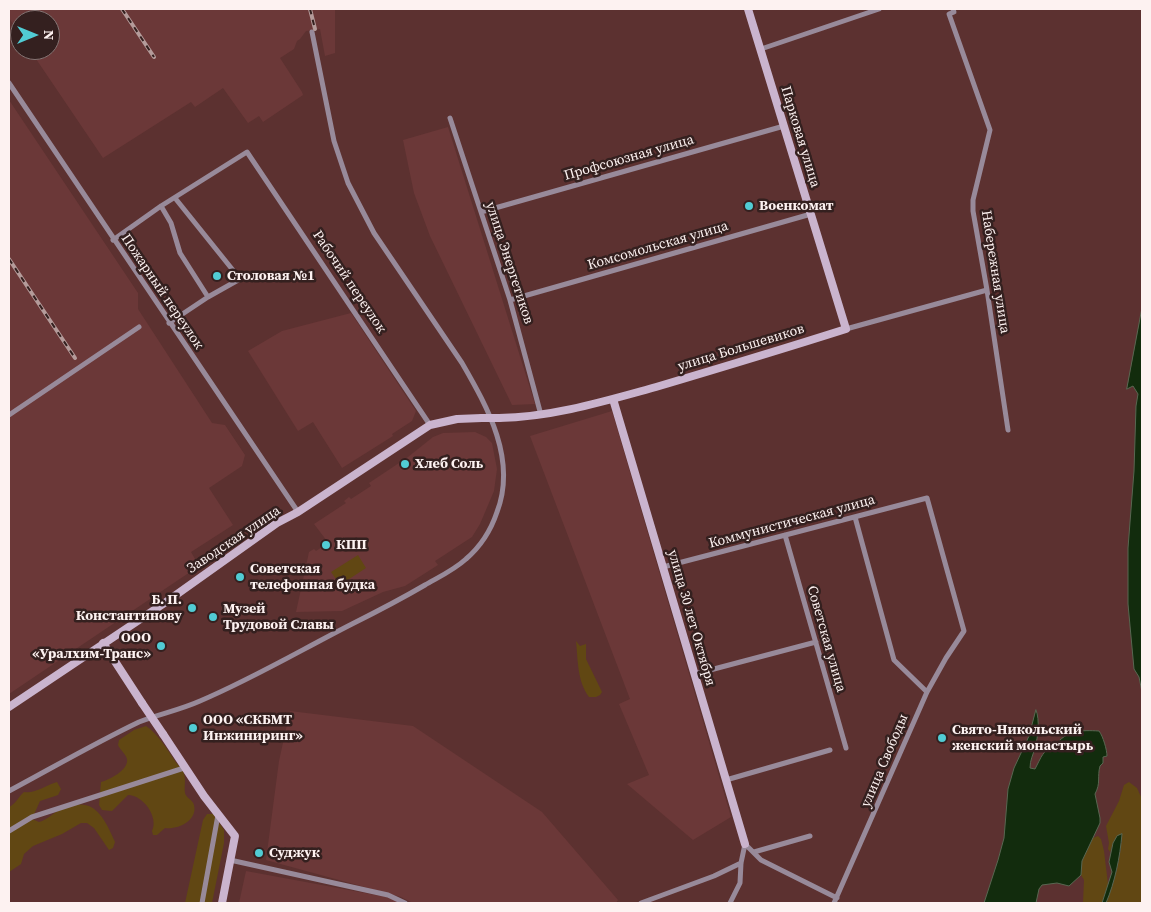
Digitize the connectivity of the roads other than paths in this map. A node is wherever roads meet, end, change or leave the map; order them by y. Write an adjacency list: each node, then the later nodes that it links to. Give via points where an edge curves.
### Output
1 (748, 9): 5 (street, Парковая улица)
2 (879, 9): 5 (street)
3 (953, 9): 14 (street, Набережная улица, via 954,12 949,14 990,130 973,200)
4 (312, 32): 40 (street, via 334,141 348,183 374,232 462,363 499,441 504,474 496,517 470,555 440,577 394,603 232,686 132,726)
5 (761, 49): 8 (street, Парковая улица)
6 (9, 83): 13 (street, Пожарный переулок)
7 (450, 118): 11 (street, улица Энергетиков)
8 (784, 126): 11 (street, Профсоюзная улица); 12 (street, Парковая улица)
9 (174, 198): 10 (street); 15 (street, via 240,279); 24 (street, Рабочий переулок, via 247,152)
10 (161, 206): 13 (street); 15 (street, via 171,223 180,253)
11 (480, 212): 16 (street, улица Энергетиков)
12 (811, 214): 16 (street, Комсомольская улица); 19 (street, Парковая улица)
13 (113, 240): 17 (street, Пожарный переулок)
14 (987, 290): 19 (street, улица Большевиков); 25 (street, Набережная улица)
15 (208, 297): 17 (street)
16 (510, 300): 22 (street, улица Энергетиков)
17 (169, 323): 26 (street, Пожарный переулок)
18 (139, 327): 21 (street)
19 (846, 329): 20 (street, улица Большевиков)
20 (613, 399): 22 (street, улица Большевиков); 29 (street, улица 30 лет Октября)
21 (9, 415)
22 (541, 415): 23 (street, улица Большевиков, bridge)
23 (482, 418): 24 (street, Заводская улица)
24 (430, 425): 26 (street, Заводская улица)
25 (1008, 430)
26 (298, 512): 32 (street, Заводская улица)
27 (855, 517): 28 (street, Коммунистическая улица); 30 (street, Коммунистическая улица, via 926,498); 34 (street, via 894,660)
28 (785, 536): 29 (street, Коммунистическая улица); 31 (street, Советская улица)
29 (663, 567): 33 (street, улица 30 лет Октября)
30 (964, 630): 34 (street, улица Свободы)
31 (816, 642): 33 (street); 36 (street, Советская улица)
32 (103, 643): 35 (street, Заводская улица); 38 (street, bridge)
33 (694, 674): 39 (street, улица 30 лет Октября)
34 (927, 692): 48 (street, улица Свободы)
35 (9, 707)
36 (846, 748)
37 (830, 750): 39 (street)
38 (184, 768): 41 (street); 42 (street, via 32,817)
39 (726, 780): 44 (street, улица 30 лет Октября)
40 (9, 791)
41 (218, 815): 46 (street, via 235,836); 49 (street)
42 (9, 831)
43 (810, 836): 45 (street)
44 (745, 844): 45 (street); 47 (street)
45 (754, 852): 48 (street, via 761,860)
46 (230, 860): 50 (street); 51 (street, via 388,895)
47 (741, 863): 52 (street); 53 (street, via 740,883)
48 (836, 901)
49 (202, 903)
50 (222, 903)
51 (405, 903)
52 (642, 903)
53 (730, 903)

